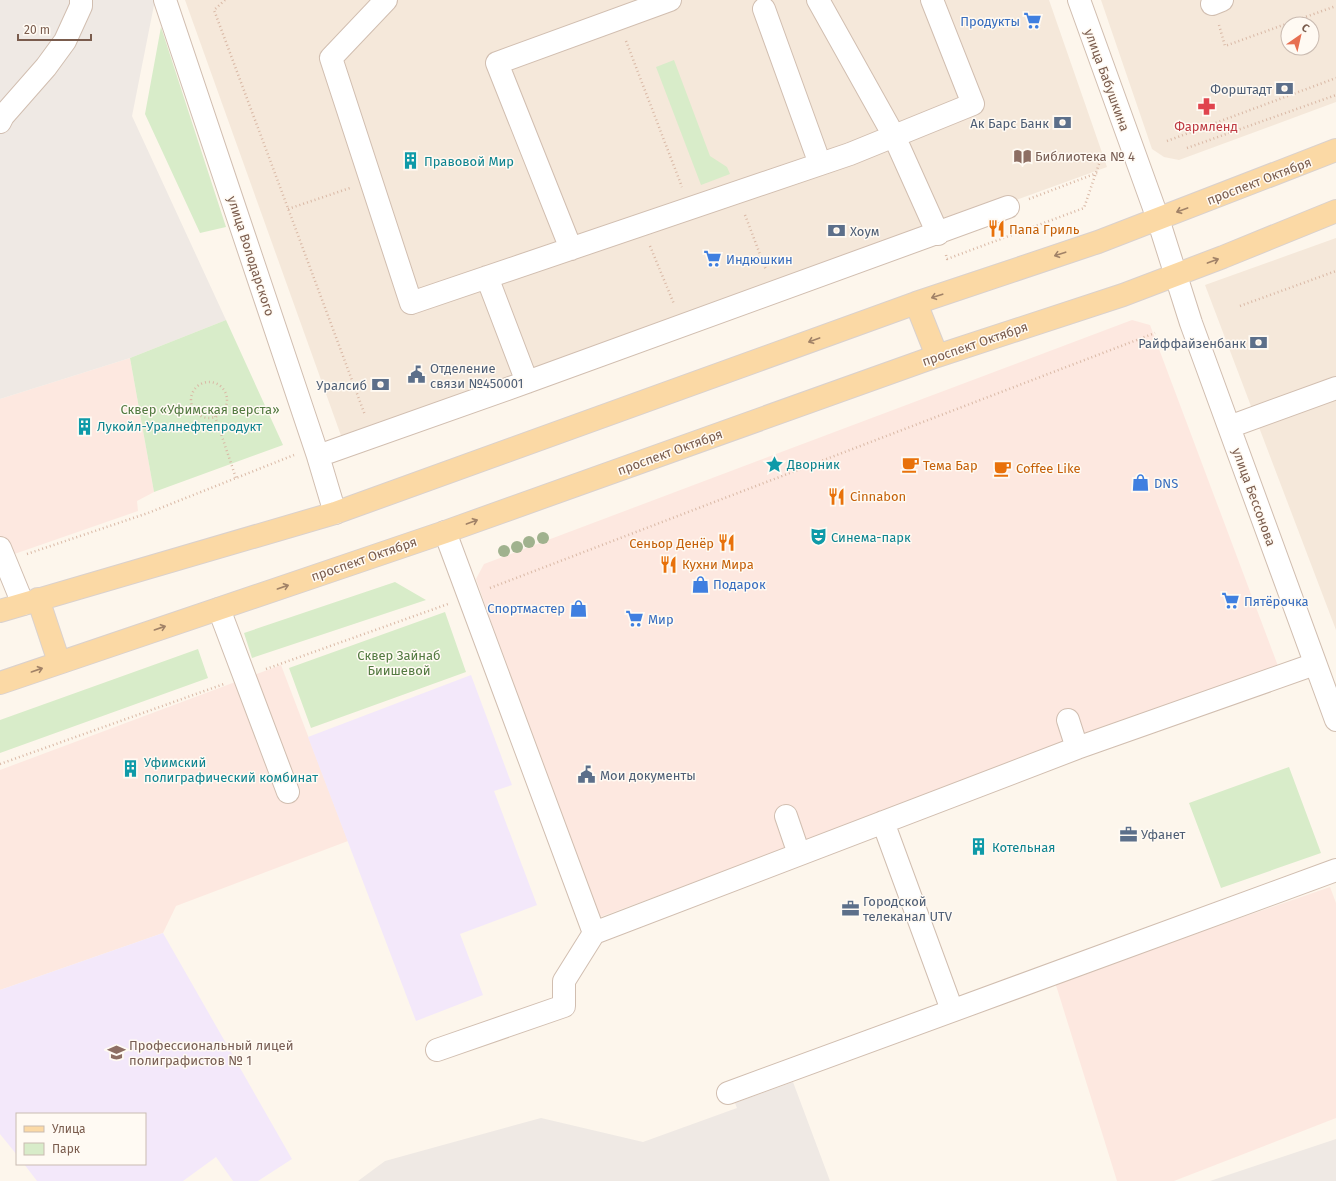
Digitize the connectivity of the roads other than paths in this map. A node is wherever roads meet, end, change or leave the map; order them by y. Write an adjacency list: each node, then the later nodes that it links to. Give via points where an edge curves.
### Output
1 (81, 0): 9 (street, via 81,6 65,41)
2 (165, 0): 25 (street, улица Володарского)
3 (386, 0): 19 (street, via 331,58 411,303)
4 (670, 0): 17 (street, via 497,63)
5 (818, 0): 10 (street)
6 (932, 0): 10 (street, via 973,104)
7 (1079, 0): 15 (street, улица Бабушкина)
8 (764, 9): 12 (street)
9 (0, 122)
10 (894, 136): 12 (street); 16 (street)
11 (1336, 150): 15 (main road, проспект Октября, one-way to 15)
12 (820, 164): 17 (street)
13 (1008, 207): 16 (street)
14 (1336, 211): 18 (main road, проспект Октября, one-way to 14)
15 (1158, 219): 18 (street, улица Бабушкина); 20 (main road, проспект Октября, one-way to 20, via 1098,242)
16 (938, 234): 22 (street)
17 (570, 249): 19 (street)
18 (1176, 274): 21 (main road, проспект Октября, via 1123,295); 24 (street, улица Бессонова)
19 (487, 277): 22 (street)
20 (916, 303): 21 (main road); 26 (main road, проспект Октября, one-way to 26)
21 (937, 356): 27 (main road, проспект Октября, one-way to 21)
22 (527, 382): 25 (street)
23 (1336, 388): 24 (street)
24 (1229, 427): 33 (street, улица Бессонова)
25 (316, 451): 26 (street, улица Володарского)
26 (335, 513): 29 (main road, проспект Октября)
27 (445, 532): 30 (main road, проспект Октября, one-way to 27); 43 (street)
28 (3, 555): 29 (street)
29 (31, 601): 31 (main road, проспект Октября); 32 (main road)
30 (219, 609): 32 (main road, проспект Октября, one-way to 30); 38 (street)
31 (0, 611)
32 (59, 662): 34 (main road, проспект Октября, one-way to 32)
33 (1315, 664): 36 (street, улица Бессонова); 37 (street)
34 (0, 683)
35 (1068, 720): 37 (street)
36 (1336, 720)
37 (1077, 748): 40 (street)
38 (288, 792)
39 (786, 816): 41 (street)
40 (883, 822): 41 (street); 44 (street)
41 (799, 854): 43 (street)
42 (1336, 870): 44 (street)
43 (594, 933): 45 (street, via 564,981 564,1006)
44 (952, 1010): 46 (street)
45 (437, 1050)
46 (728, 1093)

